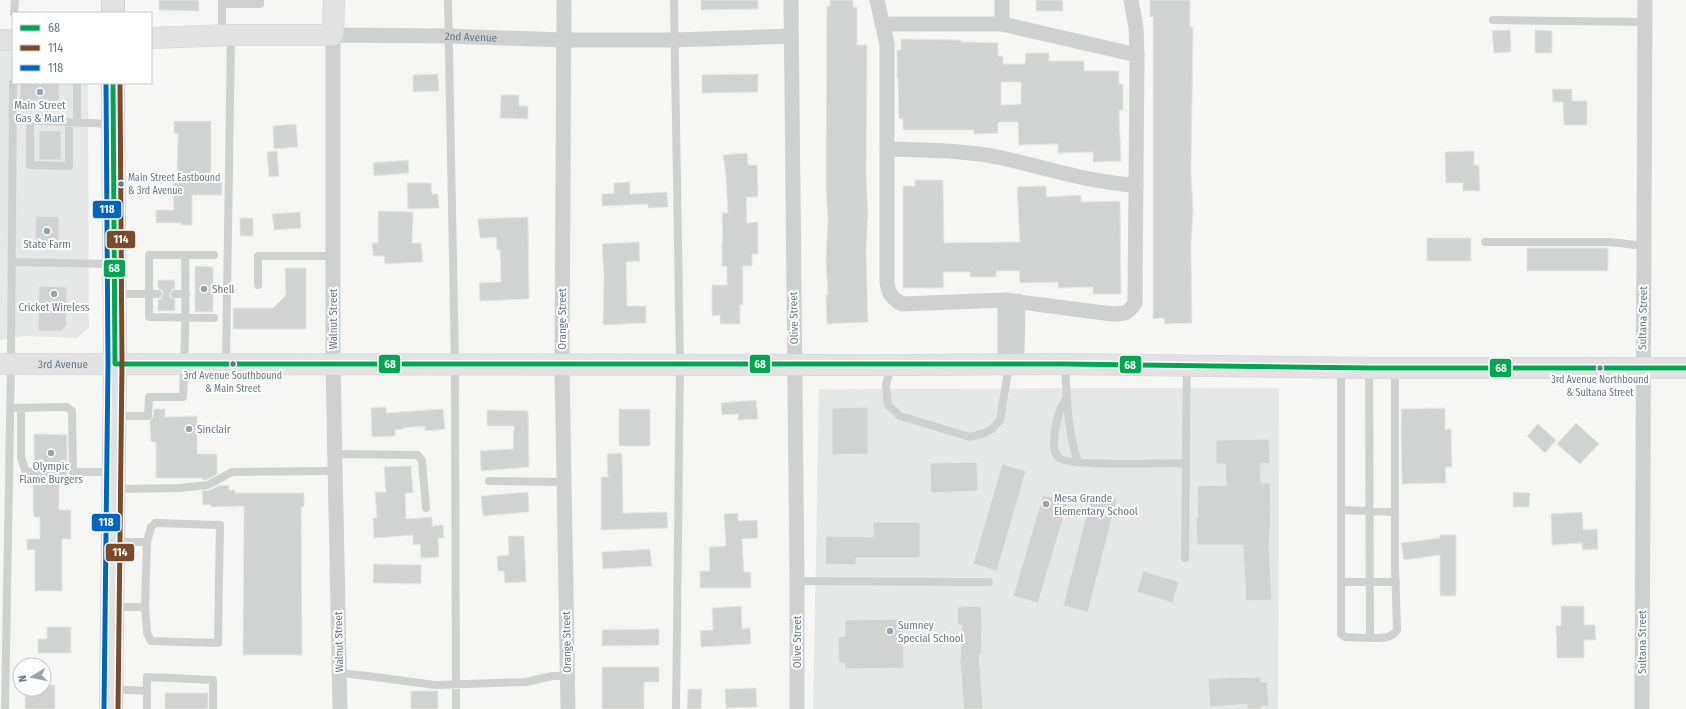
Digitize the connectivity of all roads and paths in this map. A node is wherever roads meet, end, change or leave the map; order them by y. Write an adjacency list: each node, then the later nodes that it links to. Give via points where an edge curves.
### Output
1 (14, 0): 14 (lane)
2 (113, 0): 15 (main road)
3 (260, 0): 13 (lane, via 260,4)
4 (334, 0): 21 (street, Walnut Street)
5 (448, 0): 22 (lane)
6 (564, 0): 27 (street, Orange Street)
7 (674, 0): 28 (lane)
8 (790, 0): 23 (street, Olive Street)
9 (877, 0): 18 (street)
10 (1002, 0): 19 (street)
11 (1131, 0): 29 (street)
12 (1645, 0): 17 (street, Sultana Street)
13 (222, 2): 20 (lane)
14 (14, 12)
15 (113, 12)
16 (1493, 20): 17 (lane)
17 (1644, 22): 40 (street, Sultana Street)
18 (882, 24): 19 (street); 37 (street, via 887,44)
19 (1002, 24): 29 (street)
20 (226, 35): 21 (street, 2nd Avenue); 24 (street, 2nd Avenue); 57 (lane)
21 (333, 35): 22 (street, 2nd Avenue); 43 (street, Walnut Street)
22 (448, 36): 27 (street, 2nd Avenue); 59 (lane)
23 (790, 36): 28 (street, 2nd Avenue); 60 (street, Olive Street)
24 (152, 38)
25 (0, 40): 26 (street)
26 (12, 40)
27 (564, 40): 28 (street, 2nd Avenue); 63 (street, Orange Street)
28 (674, 40): 64 (lane)
29 (1137, 55): 38 (street)
30 (13, 84): 33 (lane)
31 (77, 84): 35 (lane)
32 (113, 84): 36 (main road)
33 (13, 120): 34 (lane); 44 (lane)
34 (30, 121): 35 (lane); 35 (lane, via 30,165 69,166)
35 (73, 122): 36 (lane)
36 (114, 124): 45 (main road)
37 (887, 149): 38 (street, via 945,151 1000,158 1098,181); 51 (street, via 887,283 894,300 902,304)
38 (1136, 185): 51 (street, via 1136,290 1135,303 1130,311 1112,314)
39 (1485, 242): 40 (lane, via 1610,242)
40 (1644, 246): 70 (street, Sultana Street)
41 (185, 255): 42 (lane); 48 (lane, via 149,255); 50 (lane)
42 (214, 255)
43 (333, 256): 46 (lane, via 258,256); 58 (street, Walnut Street)
44 (12, 262): 45 (lane); 54 (lane)
45 (114, 264): 47 (main road)
46 (258, 286)
47 (115, 294): 48 (lane); 55 (main road)
48 (153, 294): 52 (lane, via 149,317)
49 (175, 294): 50 (lane)
50 (186, 294): 52 (lane)
51 (1012, 301): 61 (street, via 1018,350)
52 (185, 318): 53 (lane); 56 (lane)
53 (214, 318)
54 (6, 364): 55 (street, 3rd Avenue); 73 (lane)
55 (115, 364): 56 (street, 3rd Avenue); 75 (main road)
56 (185, 364): 57 (street, 3rd Avenue); 75 (lane, via 183,397 149,397 148,416)
57 (226, 364): 58 (street, 3rd Avenue)
58 (333, 364): 59 (street, 3rd Avenue); 76 (street, Walnut Street)
59 (455, 364): 63 (street, 3rd Avenue); 101 (lane)
60 (795, 364): 64 (street, 3rd Avenue); 65 (street, 3rd Avenue); 91 (street, Olive Street)
61 (1010, 364): 62 (street, 3rd Avenue); 65 (street, 3rd Avenue); 65 (lane, via 1000,420 992,429 970,437 900,416 888,404 886,385)
62 (1065, 364): 66 (street, 3rd Avenue); 72 (lane)
63 (562, 365): 64 (street, 3rd Avenue); 83 (street, Orange Street)
64 (680, 365): 110 (lane)
65 (891, 365)
66 (1187, 366): 67 (street, 3rd Avenue); 78 (lane)
67 (1341, 368): 68 (street, 3rd Avenue); 85 (lane)
68 (1369, 368): 69 (street, 3rd Avenue); 86 (lane)
69 (1395, 368): 70 (street, 3rd Avenue); 87 (lane)
70 (1643, 368): 71 (street, 3rd Avenue); 112 (street, Sultana Street)
71 (1686, 368)
72 (1067, 398): 77 (lane, via 1072,442); 77 (lane, via 1058,413 1055,453 1060,459)
73 (11, 408): 74 (lane); 104 (lane)
74 (21, 409): 80 (lane, via 21,457 25,470 34,474); 81 (lane, via 67,407 72,411 70,472)
75 (114, 416): 81 (main road)
76 (335, 454): 79 (street, Walnut Street); 84 (lane, via 418,455 422,461)
77 (1078, 462): 78 (lane)
78 (1186, 464): 90 (lane)
79 (335, 471): 81 (lane, via 232,472 213,483 201,486); 99 (street, Walnut Street)
80 (46, 474)
81 (114, 480): 88 (main road)
82 (489, 481): 83 (lane)
83 (564, 482): 100 (street, Orange Street)
84 (426, 508)
85 (1341, 510): 86 (lane); 93 (lane)
86 (1370, 512): 87 (lane); 94 (lane)
87 (1395, 512): 95 (lane)
88 (113, 542): 89 (lane); 96 (main road)
89 (147, 542): 97 (lane); 97 (lane, via 151,527 155,523 220,525 218,643 151,641 147,633)
90 (1185, 558)
91 (798, 581): 92 (lane); 111 (street, Olive Street)
92 (990, 582)
93 (1341, 582): 94 (lane); 98 (lane, via 1341,634 1345,637)
94 (1370, 582): 95 (lane); 98 (lane)
95 (1396, 582): 98 (lane, via 1397,630 1394,635 1386,638)
96 (112, 607): 97 (lane); 103 (main road)
97 (145, 607)
98 (1370, 638)
99 (339, 673): 101 (lane, via 435,685); 107 (street, Walnut Street)
100 (567, 676): 101 (lane, via 552,676 526,682); 109 (street, Orange Street)
101 (456, 684): 108 (lane)
102 (147, 691): 103 (lane); 105 (lane); 106 (lane, via 147,677 213,680)
103 (111, 699)
104 (5, 709)
105 (147, 709)
106 (213, 709)
107 (340, 709)
108 (456, 709)
109 (568, 709)
110 (676, 709)
111 (797, 709)
112 (1642, 709)

